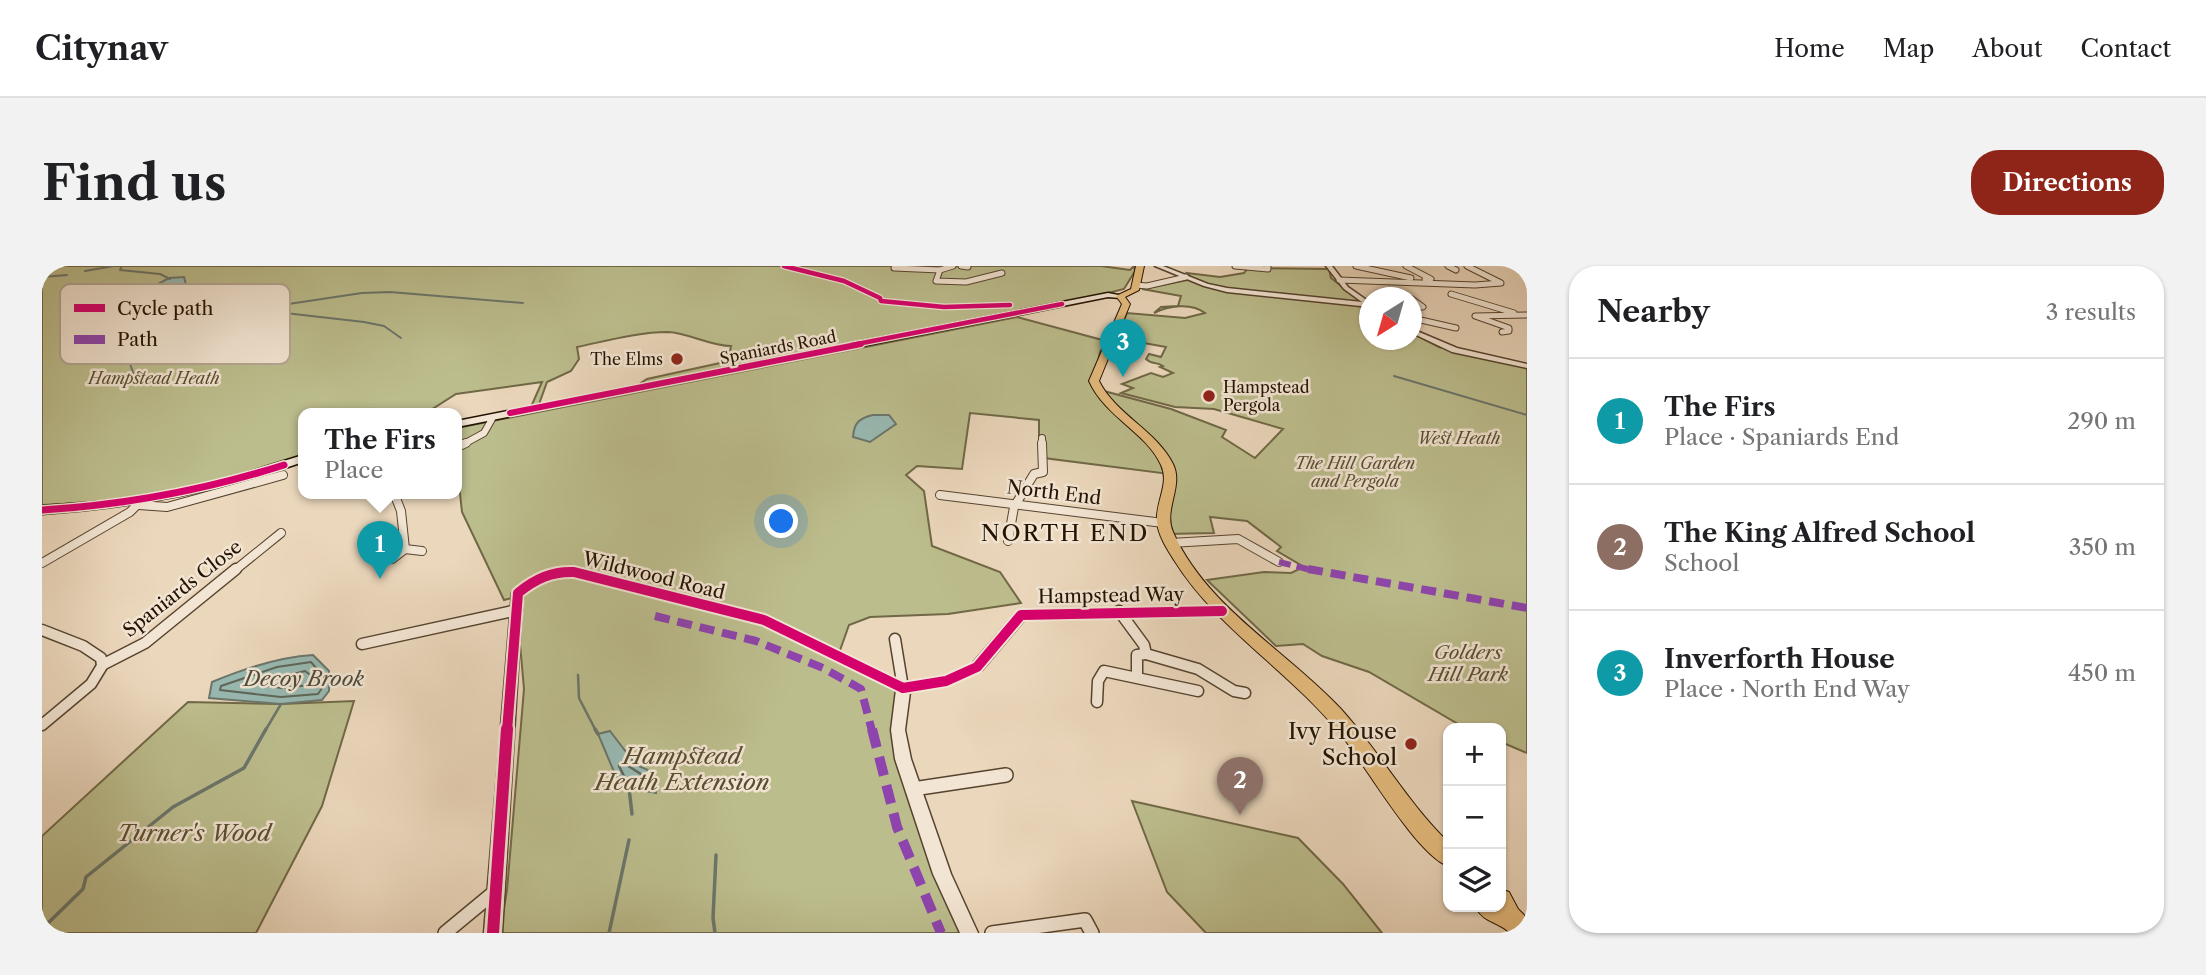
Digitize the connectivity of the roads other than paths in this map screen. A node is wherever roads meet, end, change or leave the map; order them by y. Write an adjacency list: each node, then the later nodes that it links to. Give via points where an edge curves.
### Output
1 (953, 266): 14 (street)
2 (961, 266): 11 (street)
3 (1140, 266): 20 (main road)
4 (1157, 266): 16 (street)
5 (1235, 266): 13 (street)
6 (1329, 266): 18 (street)
7 (1356, 266): 19 (street)
8 (1406, 266): 19 (street, via 1431,279)
9 (1448, 266): 15 (street)
10 (1467, 266): 19 (street, via 1501,283)
11 (968, 267)
12 (894, 268): 14 (street)
13 (1268, 268)
14 (940, 270): 17 (street, via 935,280 948,283)
15 (1456, 270)
16 (1184, 273): 20 (street, via 1147,286); 24 (street, via 1227,290)
17 (1002, 274)
18 (1339, 279): 19 (street); 23 (street)
19 (1415, 280)
20 (1136, 285): 22 (main road)
21 (1451, 294): 25 (street)
22 (1120, 296): 32 (main road, Spaniards Road); 43 (main road, via 1126,303 1094,382 1107,402 1167,464 1170,485)
23 (1359, 297)
24 (1359, 303)
25 (1519, 314): 26 (street); 29 (street, via 1475,316 1509,328)
26 (1527, 315)
27 (1422, 320): 28 (street)
28 (1456, 328)
29 (1502, 332)
30 (1422, 335): 31 (street, via 1455,350)
31 (1527, 366)
32 (492, 419): 33 (main road, Spaniards Road); 35 (street, via 480,436)
33 (462, 423)
34 (1042, 438): 41 (street, via 1043,472 1034,474)
35 (462, 445)
36 (298, 460): 40 (main road, via 234,481)
37 (283, 475): 40 (street, via 167,507)
38 (940, 495): 41 (street, North End)
39 (396, 499): 47 (street)
40 (140, 503): 42 (main road); 51 (street)
41 (1016, 503): 43 (street, North End); 45 (street)
42 (42, 510)
43 (1163, 523): 46 (main road)
44 (281, 533): 59 (street, Spaniards Close, via 145,643)
45 (1009, 541)
46 (1171, 543): 50 (street, via 1238,539); 52 (main road)
47 (405, 549): 48 (street); 49 (street)
48 (422, 551)
49 (392, 559)
50 (1279, 562)
51 (42, 563)
52 (1220, 608): 54 (street, Hampstead Way); 68 (main road, via 1336,715 1414,820)
53 (517, 610): 57 (street); 61 (street, Wildwood Road, via 518,593 527,585 550,574 575,572 764,620); 69 (street, Wildwood Road)
54 (1119, 611): 58 (street); 61 (street, Hampstead Way, via 1021,615 977,667 946,681)
55 (42, 630): 59 (street, via 90,650 101,657)
56 (895, 639): 61 (street)
57 (362, 644)
58 (1146, 654): 60 (street, via 1138,655); 63 (street, via 1209,673 1231,690)
59 (102, 666): 65 (street, via 88,688)
60 (1137, 676): 62 (street); 64 (street, via 1104,671 1098,681)
61 (903, 688): 67 (street, via 898,730)
62 (1198, 691)
63 (1245, 693)
64 (1097, 702)
65 (42, 724)
66 (1006, 775): 67 (street)
67 (913, 789): 74 (street, via 942,874)
68 (1443, 851)
69 (497, 890): 72 (street); 73 (street, Wildwood Road)
70 (1493, 912): 71 (main road)
71 (1518, 923)
72 (445, 933)
73 (493, 933)
74 (969, 933)
75 (992, 933): 76 (street, via 1085,920)
76 (1092, 933)

